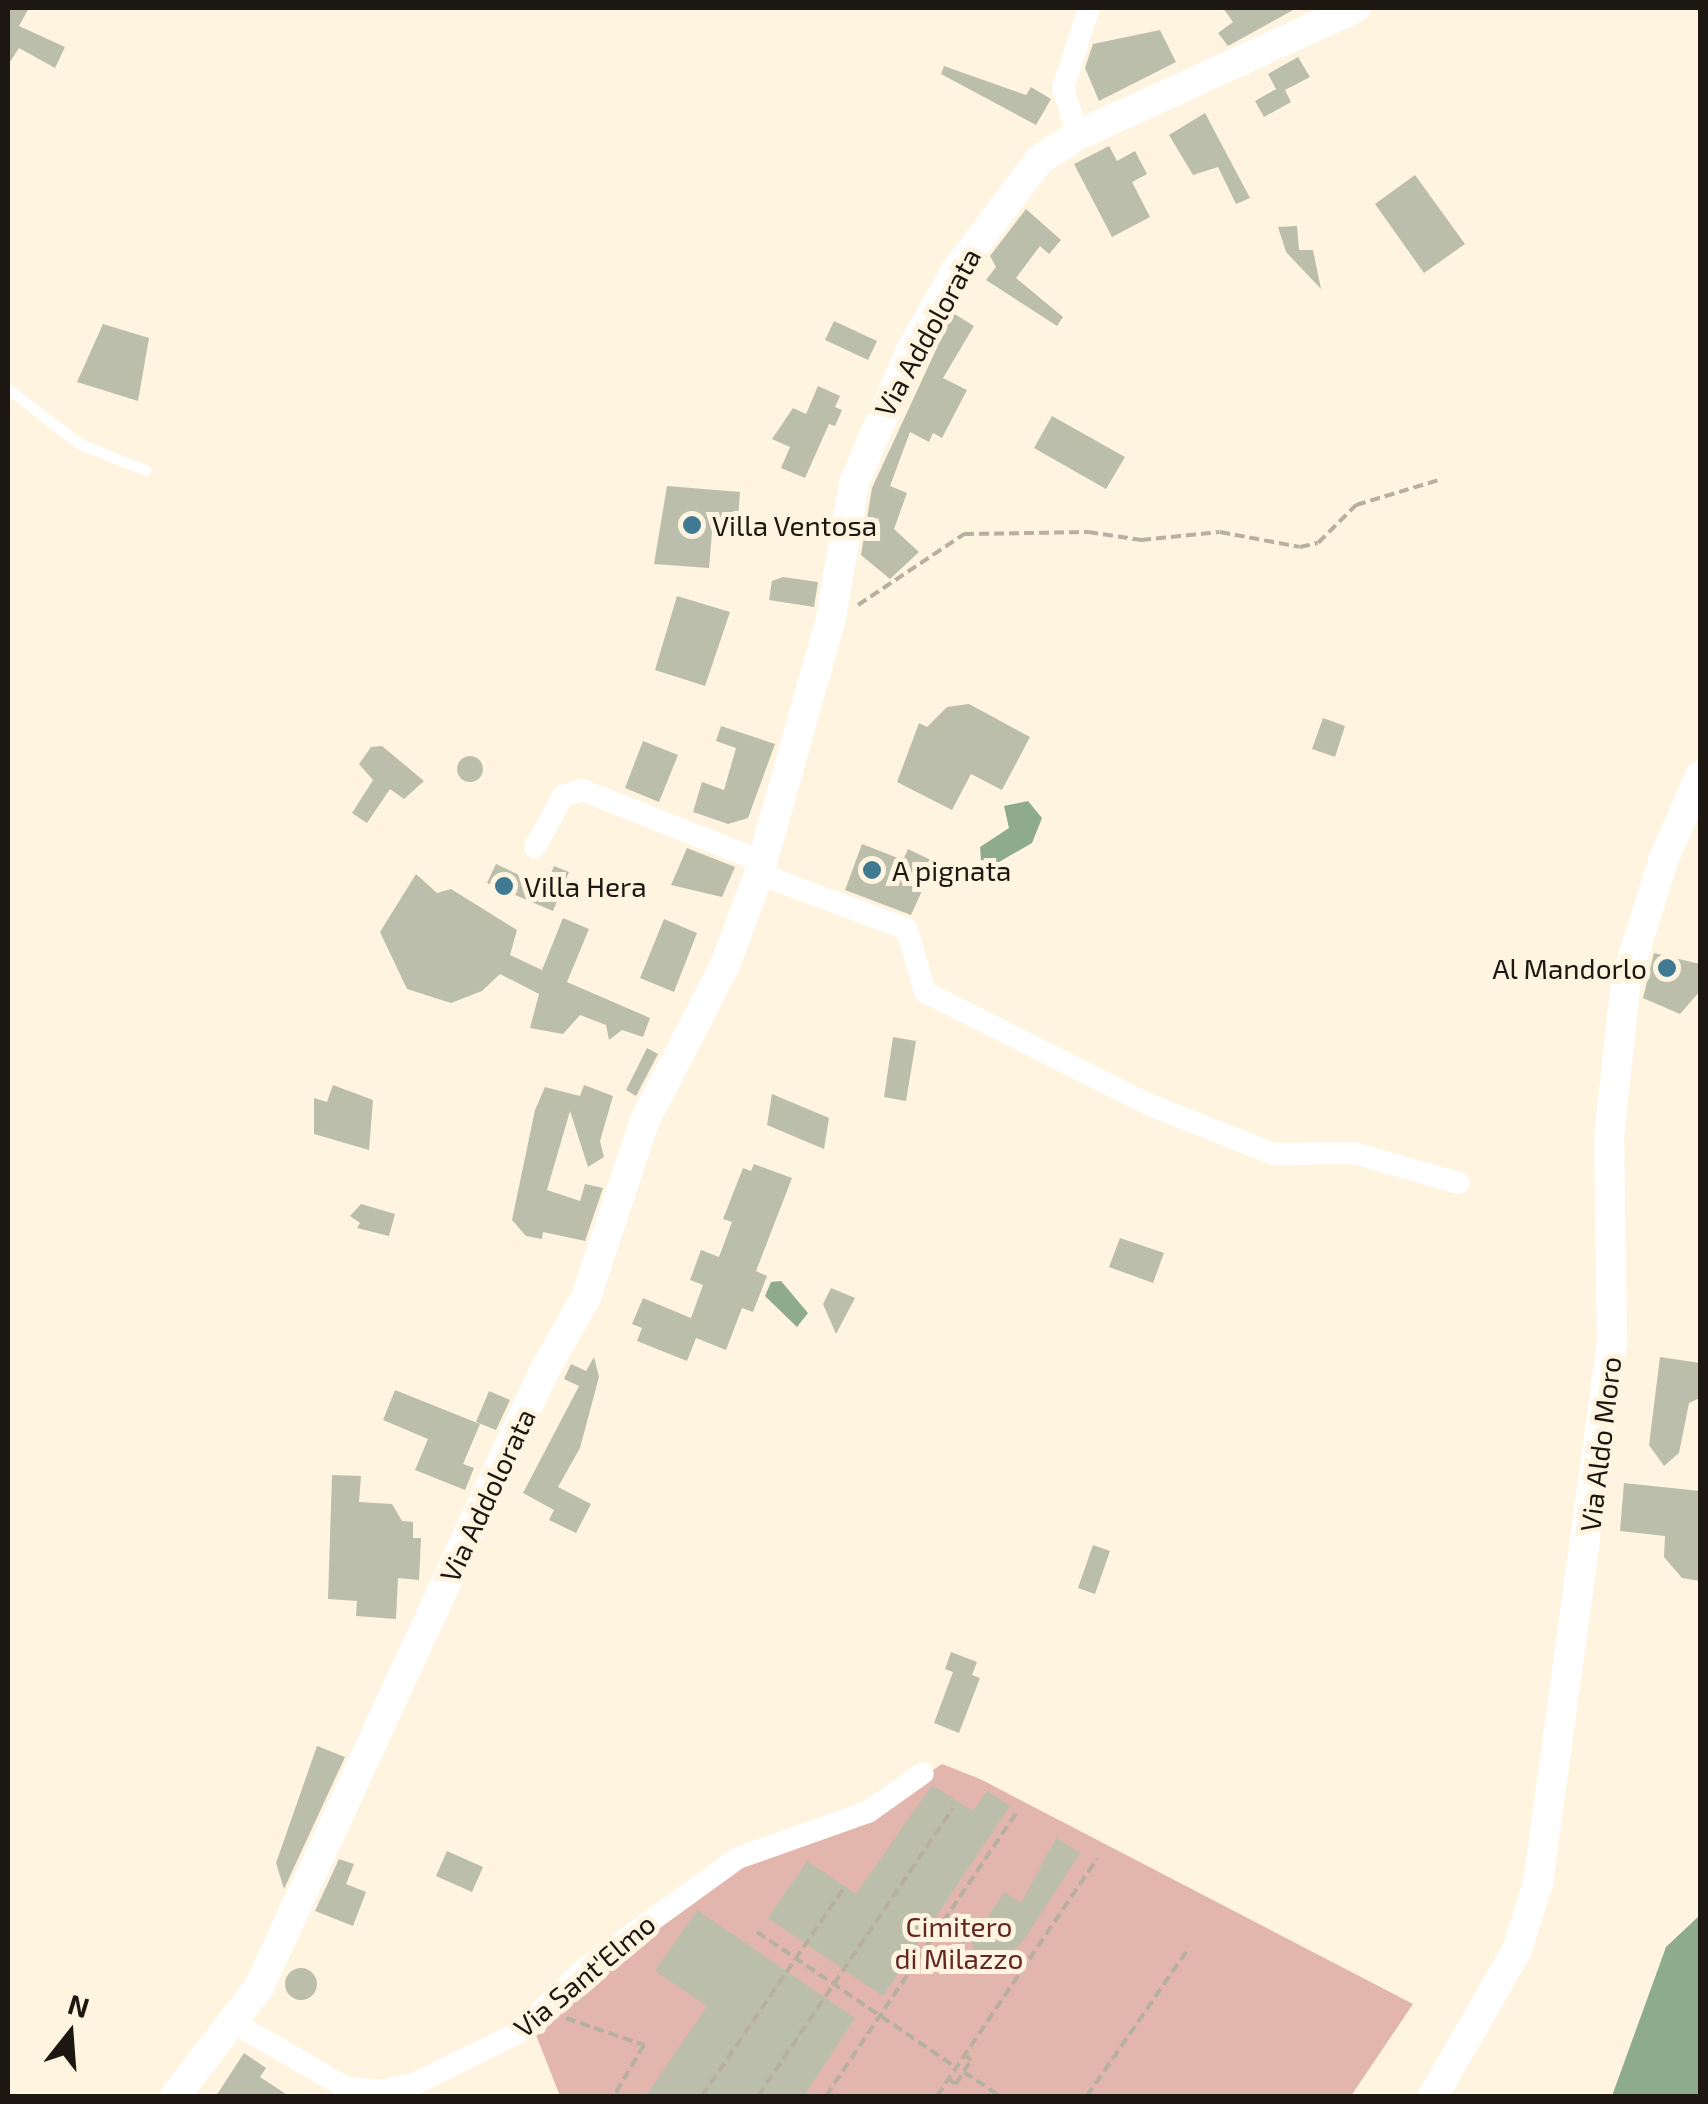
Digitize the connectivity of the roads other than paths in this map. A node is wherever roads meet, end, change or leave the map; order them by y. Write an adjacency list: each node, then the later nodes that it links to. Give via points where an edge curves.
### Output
1 (1088, 8): 3 (street, via 1063,88)
2 (1355, 8): 3 (street, Via Addolorata)
3 (1078, 136): 8 (street, Via Addolorata, via 1040,159 1000,205 910,350 854,483 831,618)
4 (8, 389): 5 (lane, via 80,444)
5 (145, 470)
6 (1700, 776): 13 (street, Via Aldo Moro, via 1642,920 1620,1019 1609,1137 1612,1342 1538,1883 1518,1950)
7 (535, 848): 8 (street, via 563,796 582,790)
8 (761, 868): 9 (street, via 907,929 925,992 1150,1105 1274,1154 1353,1153); 11 (street, Via Addolorata, via 725,965 645,1120 586,1296 543,1373 342,1816)
9 (1460, 1183)
10 (923, 1773): 11 (street, Via Sant'Elmo, via 868,1812 738,1858 583,1970 518,2033 414,2084 380,2092 347,2088)
11 (236, 2024): 12 (street, Via Addolorata)
12 (175, 2096)
13 (1433, 2096)

